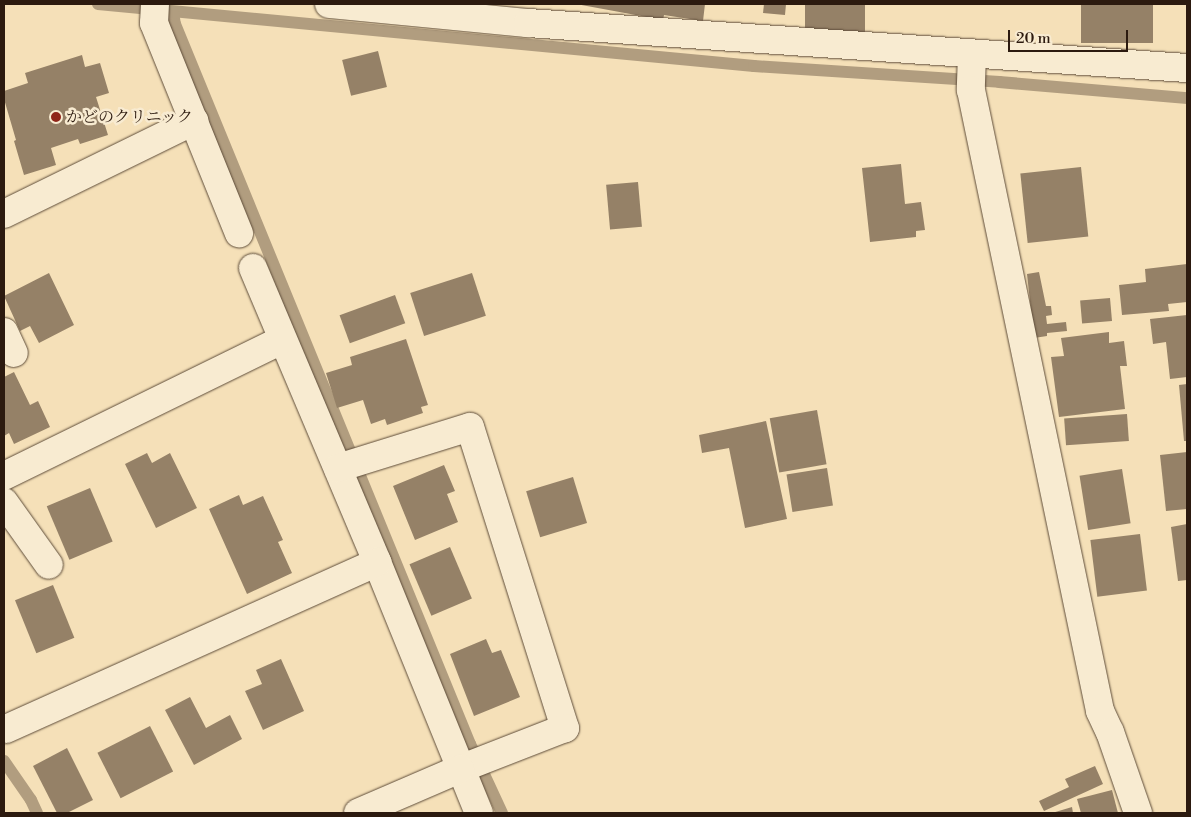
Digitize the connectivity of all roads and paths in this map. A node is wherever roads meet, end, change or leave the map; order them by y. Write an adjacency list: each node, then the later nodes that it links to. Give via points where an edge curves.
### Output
1 (329, 4): 3 (street)
2 (155, 11): 6 (street, via 154,23)
3 (532, 13): 5 (street)
4 (1187, 68): 5 (street)
5 (972, 72): 20 (street, via 1100,711)
6 (194, 121): 7 (street); 8 (street)
7 (4, 214)
8 (239, 233)
9 (253, 268): 10 (street)
10 (282, 340): 11 (street); 12 (street)
11 (348, 465): 14 (street); 17 (street, via 470,427 564,728)
12 (4, 476)
13 (4, 502): 15 (street)
14 (377, 562): 16 (street); 17 (street)
15 (49, 565)
16 (6, 729)
17 (473, 764): 18 (street); 19 (street)
18 (358, 813)
19 (479, 813)
20 (1138, 813)

